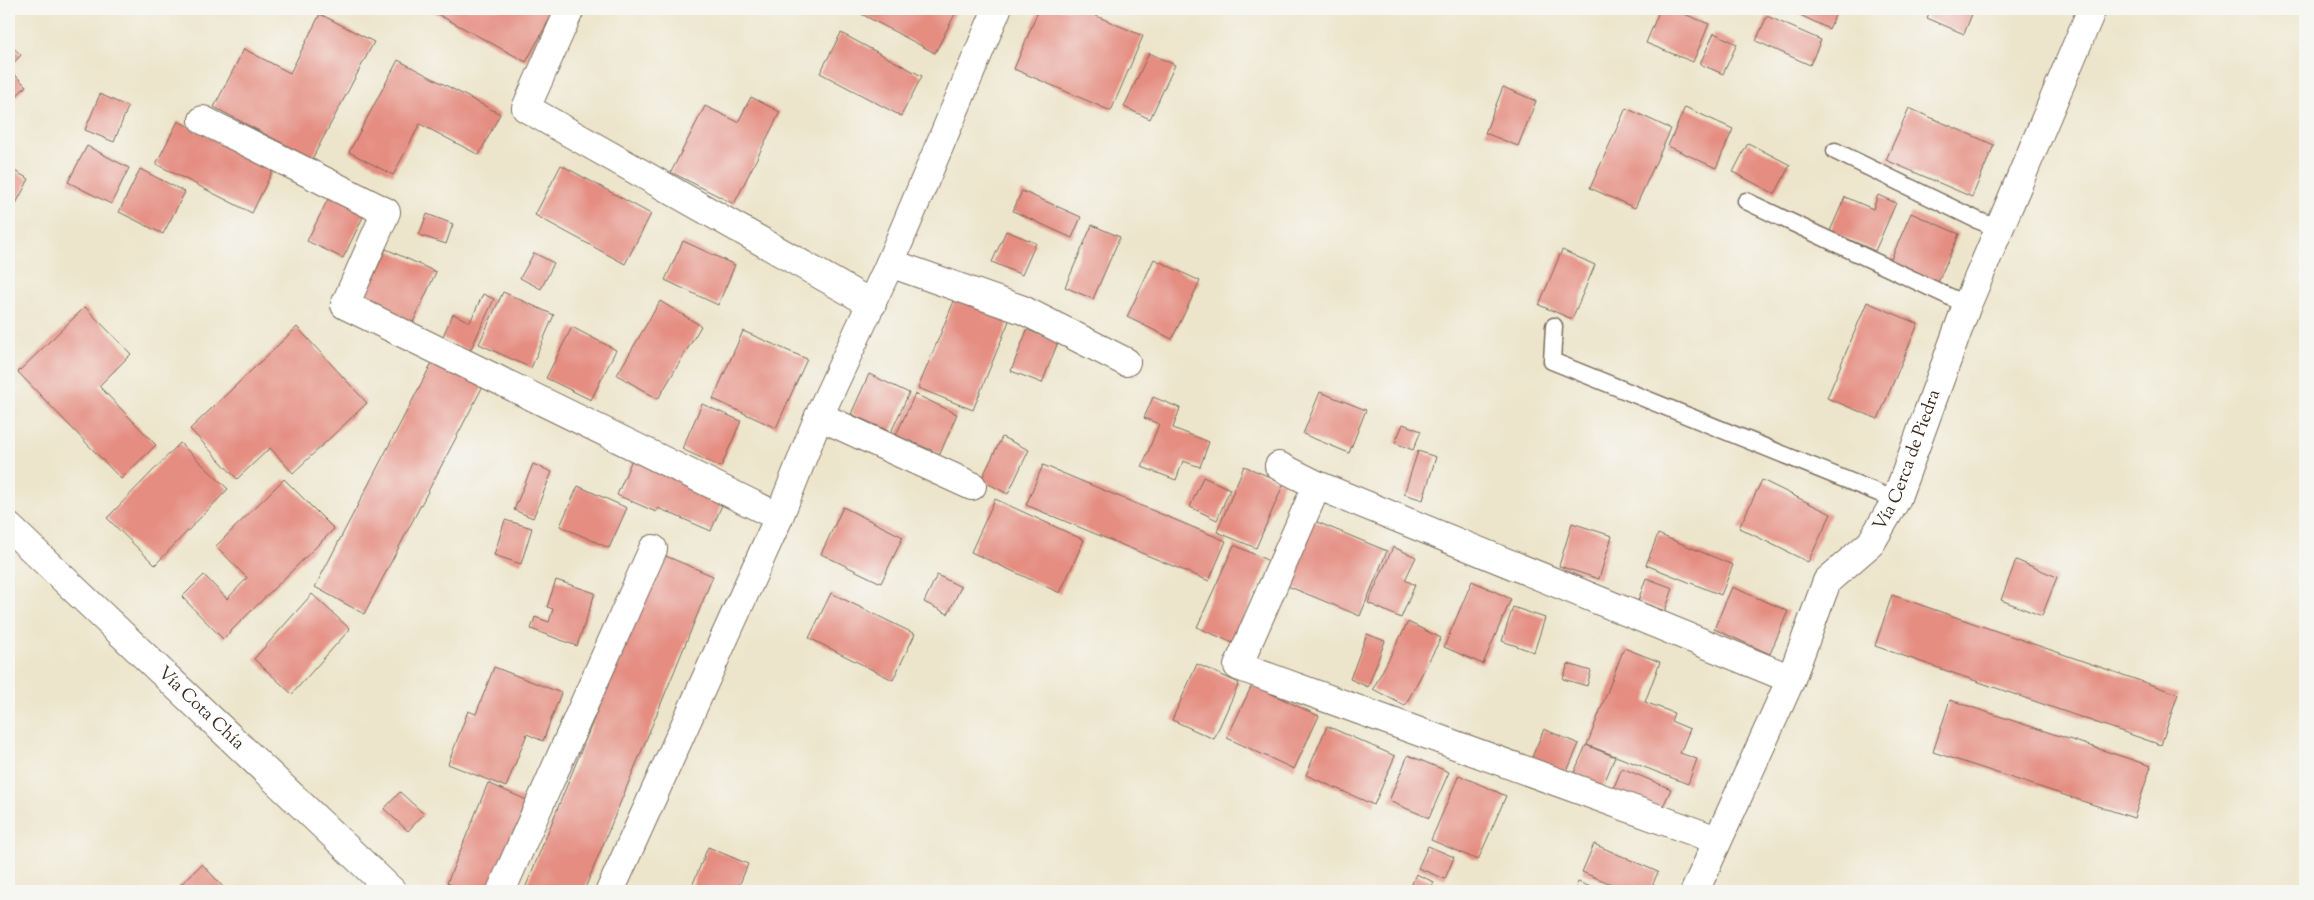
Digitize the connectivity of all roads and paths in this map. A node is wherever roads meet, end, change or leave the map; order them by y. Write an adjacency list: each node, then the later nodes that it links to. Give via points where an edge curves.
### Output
1 (570, 9): 9 (street, via 526,108)
2 (997, 9): 8 (street)
3 (2092, 9): 7 (street, Vía Cerca de Piedra)
4 (203, 120): 18 (street, via 386,212 345,305)
5 (1835, 151): 7 (lane)
6 (1746, 200): 10 (lane)
7 (2000, 229): 10 (street, Vía Cerca de Piedra)
8 (890, 263): 9 (street); 12 (street, via 1023,310)
9 (872, 304): 13 (street)
10 (1967, 305): 17 (street, Vía Cerca de Piedra)
11 (1554, 326): 17 (lane, via 1552,361)
12 (1126, 362)
13 (819, 416): 16 (street); 18 (street)
14 (1279, 466): 15 (street)
15 (1317, 485): 21 (street); 22 (street, via 1238,666)
16 (972, 486)
17 (1896, 500): 21 (street, Vía Cerca de Piedra, via 1871,543 1827,581)
18 (779, 517): 25 (street)
19 (9, 527): 23 (street, Vía Cota Chía)
20 (653, 549): 24 (street)
21 (1791, 679): 22 (street, Vía Cerca de Piedra)
22 (1717, 840): 26 (street, Vía Cerca de Piedra)
23 (392, 891)
24 (501, 891)
25 (610, 891)
26 (1695, 891)

